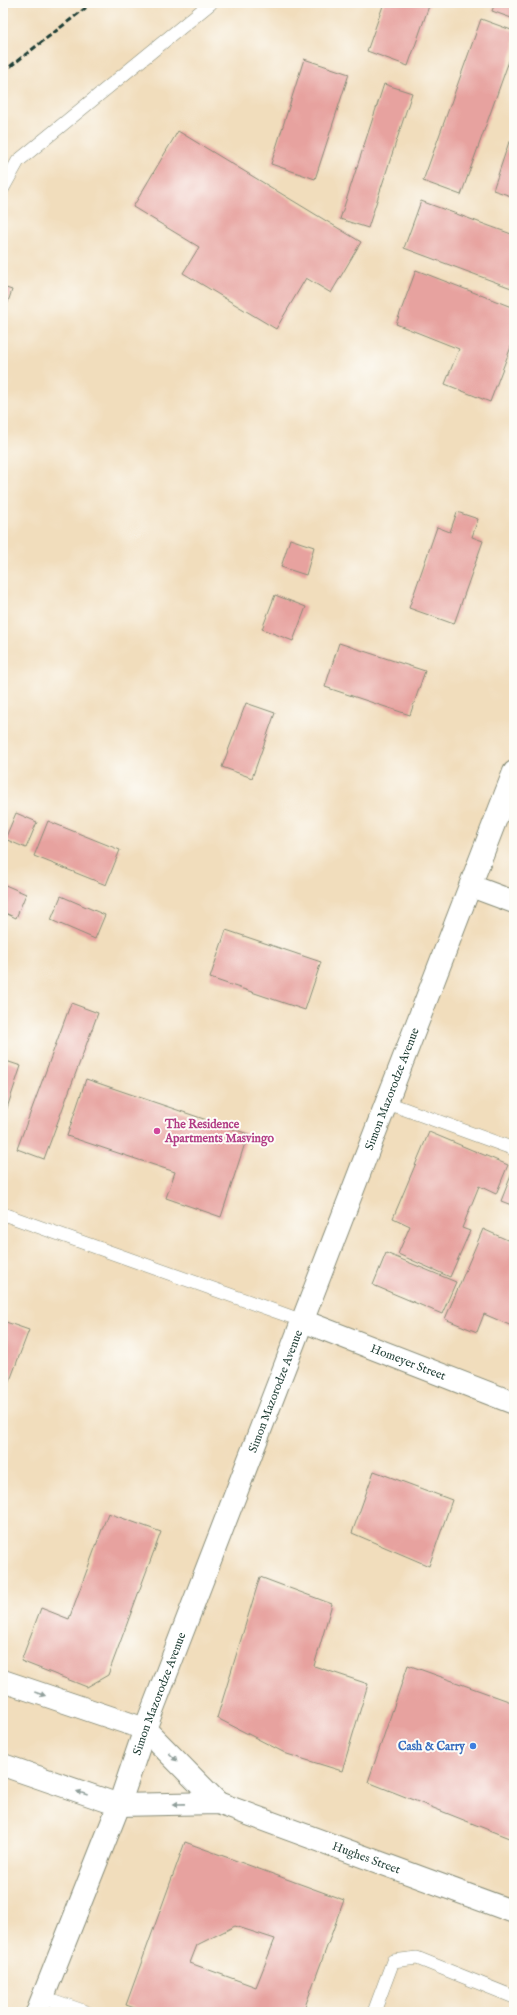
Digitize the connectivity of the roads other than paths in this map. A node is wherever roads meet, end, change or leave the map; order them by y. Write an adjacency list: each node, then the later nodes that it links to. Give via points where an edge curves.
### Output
1 (211, 3): 2 (lane, via 18,161)
2 (3, 188)
3 (514, 772): 4 (street, Simon Mazorodze Avenue)
4 (471, 886): 5 (street); 6 (street, Simon Mazorodze Avenue)
5 (514, 902)
6 (388, 1103): 7 (lane); 9 (street, Simon Mazorodze Avenue)
7 (514, 1149)
8 (3, 1214): 9 (lane)
9 (303, 1321): 10 (street, Homeyer Street); 12 (street, Simon Mazorodze Avenue)
10 (514, 1403)
11 (3, 1681): 12 (street, one-way to 12)
12 (145, 1730): 14 (street, one-way to 14); 15 (street, Simon Mazorodze Avenue)
13 (3, 1765): 15 (street, one-way to 13)
14 (218, 1803): 15 (street, one-way to 15); 16 (street, Hughes Street)
15 (119, 1806): 18 (street, Simon Mazorodze Avenue)
16 (514, 1912)
17 (514, 1997): 20 (lane, via 417,1958 393,1961)
18 (40, 2004): 19 (lane)
19 (86, 2012)
20 (374, 2012)

